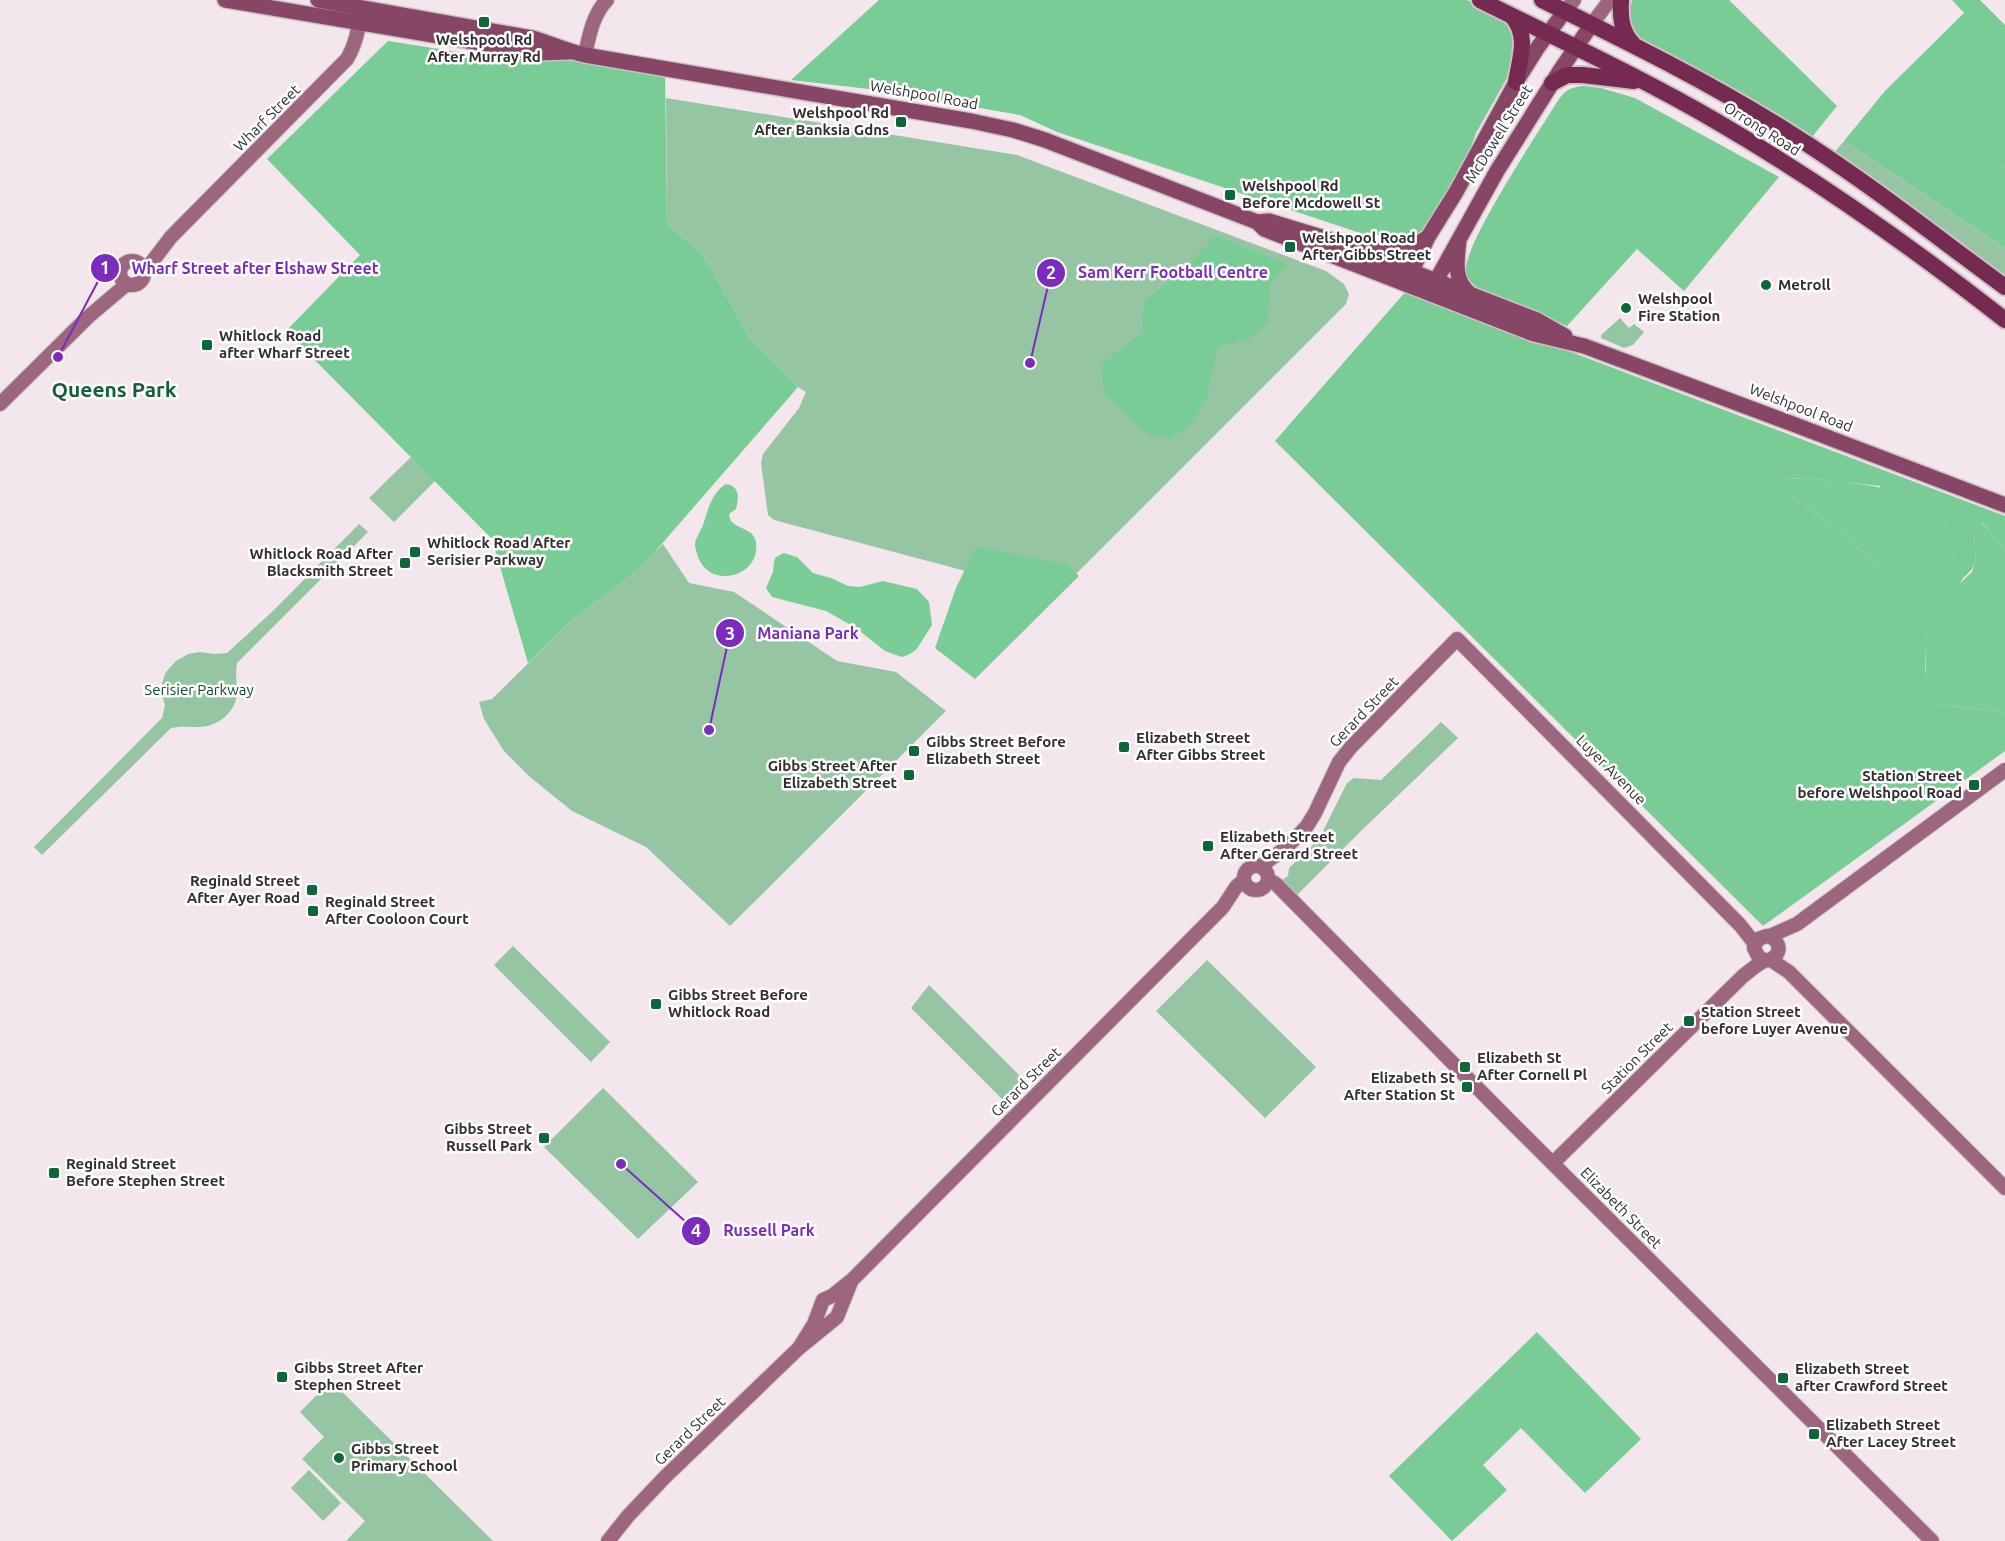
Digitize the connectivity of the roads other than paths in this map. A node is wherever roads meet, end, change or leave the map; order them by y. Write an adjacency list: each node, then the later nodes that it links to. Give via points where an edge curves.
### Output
1 (225, 0): 12 (main road, Welshpool Road)
2 (318, 0): 10 (main road, Welshpool Road)
3 (384, 0): 10 (main road)
4 (607, 0): 17 (street)
5 (1480, 0): 11 (highway, Orrong Road)
6 (1542, 0): 9 (highway, Orrong Road)
7 (1610, 0): 13 (street, McDowell Street)
8 (1622, 0): 15 (highway, via 1621,22)
9 (1569, 6): 13 (highway, Orrong Road); 14 (main road, McDowell Street)
10 (361, 7): 12 (street, Wharf Street); 17 (main road, Welshpool Road, via 532,38)
11 (1512, 16): 14 (highway, Orrong Road); 18 (highway, via 1523,36)
12 (359, 23): 17 (main road, Welshpool Road, via 539,53); 25 (street, Wharf Street, via 347,59)
13 (1592, 24): 15 (highway, Orrong Road); 16 (main road, McDowell Street)
14 (1548, 33): 16 (highway, Orrong Road); 18 (main road, McDowell Street)
15 (1633, 45): 29 (highway, Orrong Road, via 1789,133)
16 (1576, 46): 19 (main road, McDowell Street); 20 (highway, Orrong Road)
17 (578, 53): 21 (main road, Welshpool Road, via 1013,130)
18 (1516, 82): 23 (main road, McDowell Street)
19 (1552, 83): 20 (highway, via 1568,75 1583,75); 22 (main road, McDowell Street)
20 (1647, 83): 31 (highway, Orrong Road, via 1822,187)
21 (1257, 222): 24 (main road, Welshpool Road, via 1269,220); 26 (main road, Welshpool Road, via 1264,229)
22 (1460, 234): 28 (main road, McDowell Street); 30 (main road, via 1459,280)
23 (1428, 237): 24 (main road, via 1412,246); 26 (main road, McDowell Street)
24 (1363, 252): 26 (main road, Welshpool Road)
25 (141, 266): 27 (street, via 141,282 132,285); 27 (street, via 130,260 124,264 120,270)
26 (1408, 277): 28 (main road, Welshpool Road)
27 (123, 279): 33 (street)
28 (1432, 286): 30 (main road, Welshpool Road); 32 (main road, Welshpool Road, via 1534,334)
29 (2005, 287)
30 (1469, 292): 32 (main road, Welshpool Road, via 1537,320)
31 (2005, 320)
32 (1584, 346): 34 (main road, Welshpool Road)
33 (0, 404)
34 (2005, 506)
35 (1457, 639): 37 (street, Gerard Street, via 1350,747 1329,780 1315,813); 38 (street, Luyer Avenue)
36 (2005, 770): 38 (street, Station Street)
37 (1260, 880): 39 (street, Elizabeth Street, via 1276,884); 41 (street, Gerard Street, via 1236,887 1223,907)
38 (1767, 948): 39 (street, Station Street); 40 (street)
39 (1553, 1163): 44 (street, Elizabeth Street)
40 (2005, 1188)
41 (852, 1280): 42 (street, Gerard Street, via 837,1317); 42 (street, Gerard Street, via 820,1303 814,1324)
42 (799, 1348): 43 (street, Gerard Street, via 665,1477)
43 (608, 1541)
44 (1932, 1541)

